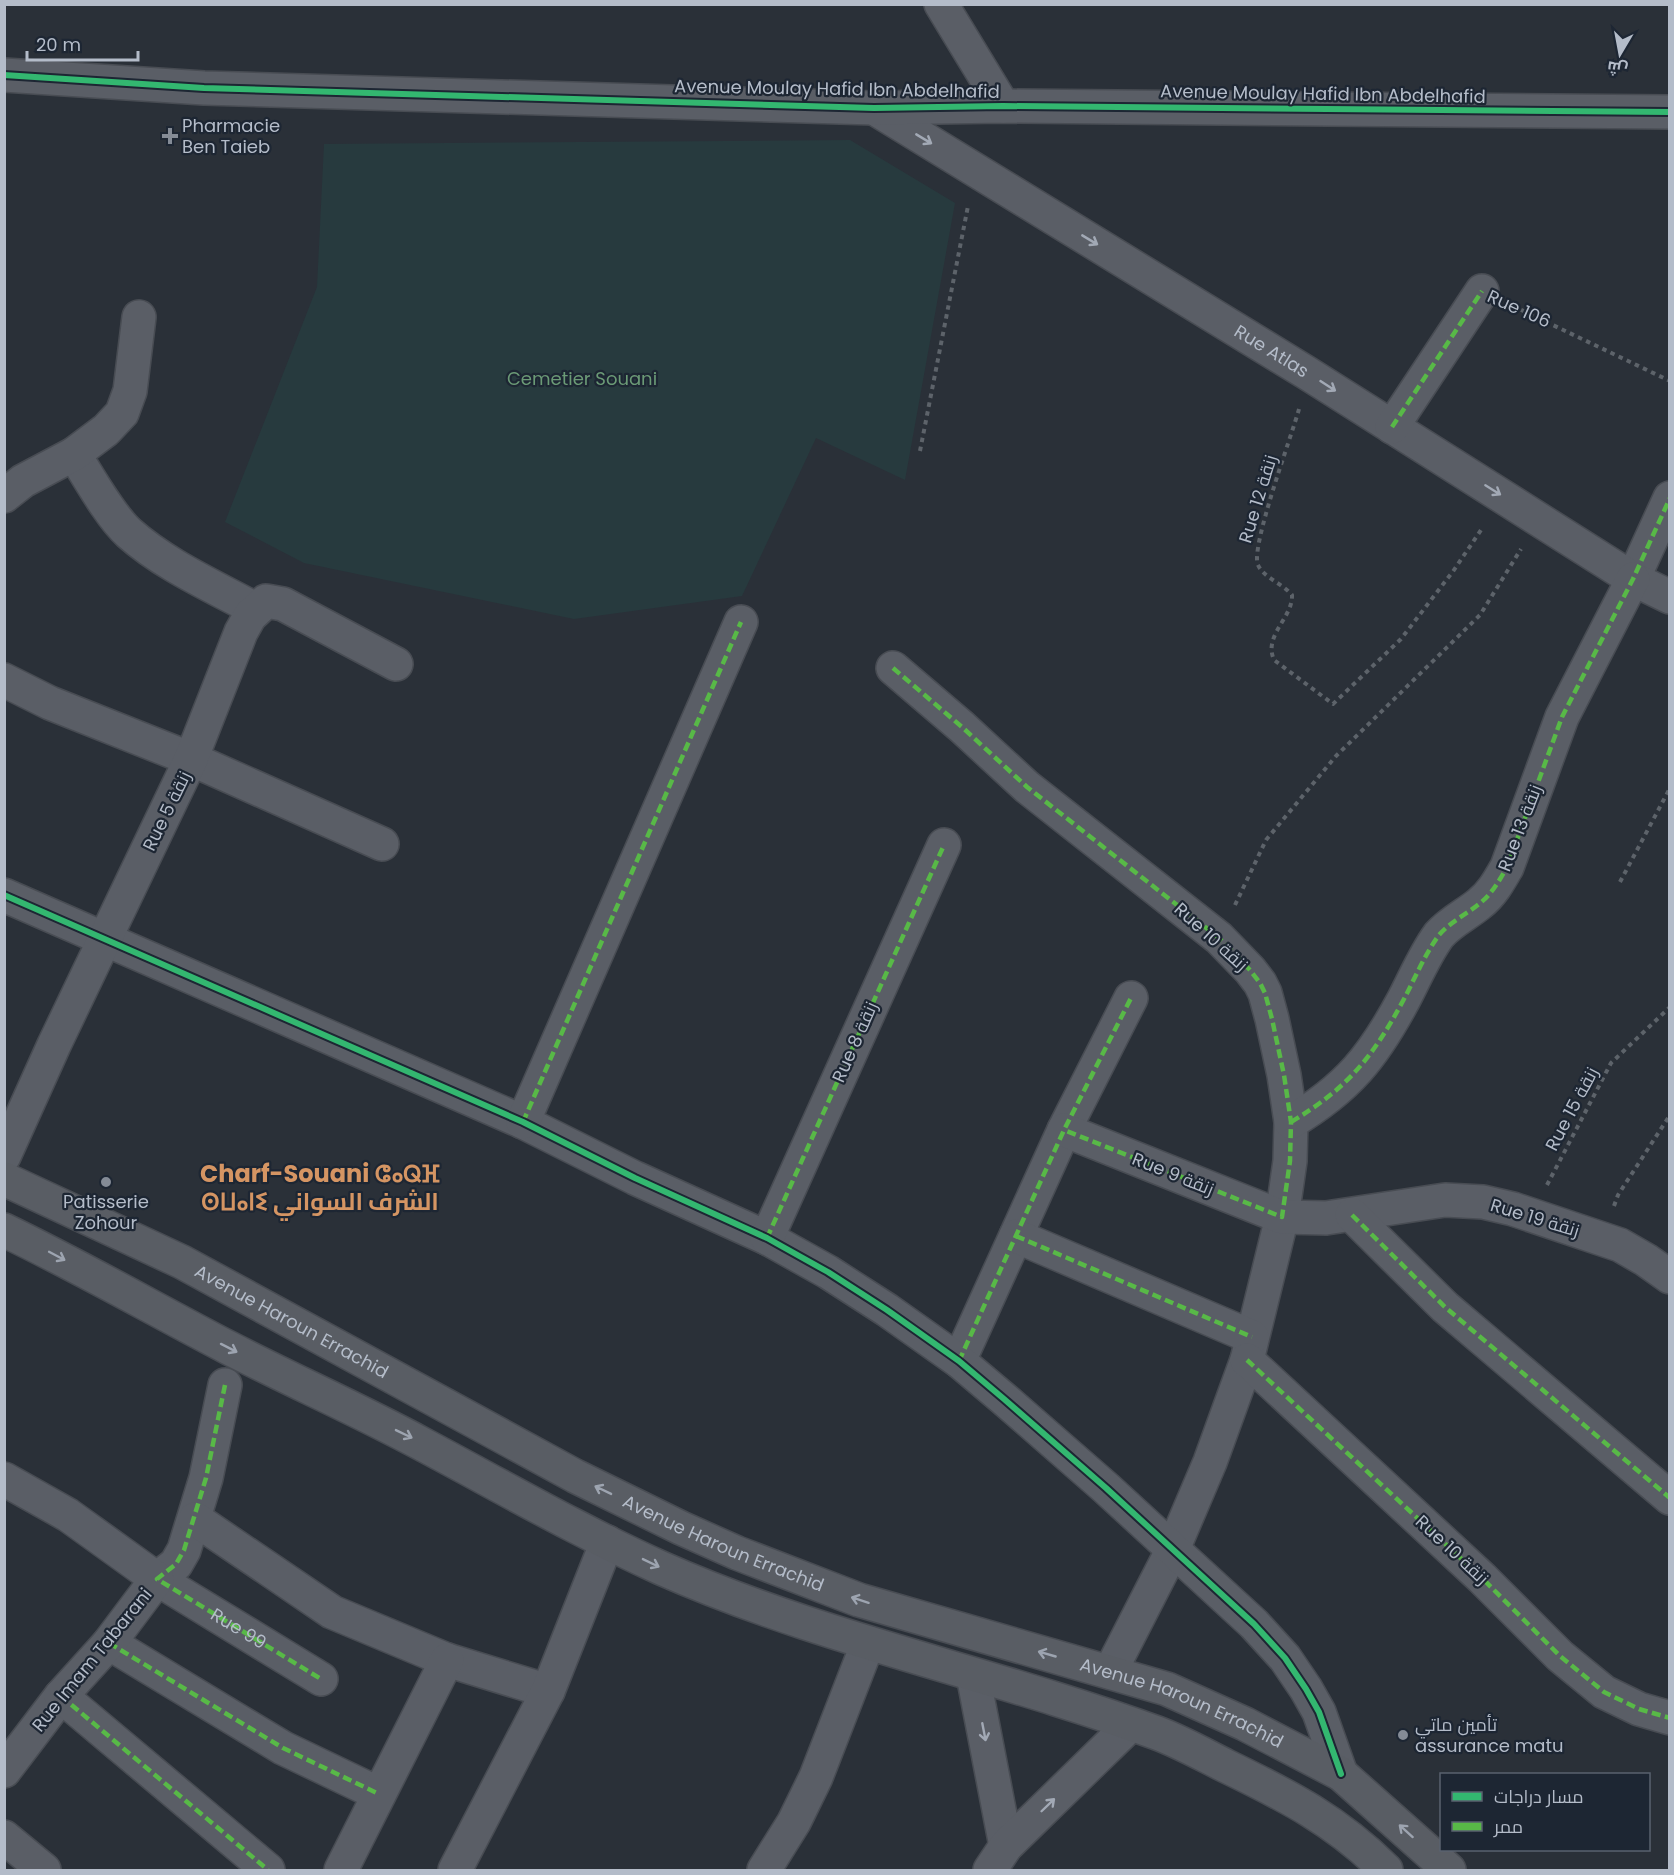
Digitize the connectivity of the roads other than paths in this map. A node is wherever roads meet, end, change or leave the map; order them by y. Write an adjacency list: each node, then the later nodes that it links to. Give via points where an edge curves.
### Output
1 (941, 4): 3 (street)
2 (4, 75): 4 (street, Avenue Moulay Hafid Ibn Abdelhafid, via 204,88)
3 (1003, 106): 4 (street, Avenue Moulay Hafid Ibn Abdelhafid); 5 (street, Avenue Moulay Hafid Ibn Abdelhafid)
4 (874, 108): 8 (street, Rue Atlas, one-way to 8)
5 (1670, 112)
6 (1482, 291): 8 (street, Rue 106)
7 (139, 317): 9 (street, via 130,391 122,413)
8 (1392, 427): 12 (street, Rue Atlas, one-way to 12)
9 (74, 454): 10 (street, via 23,481); 14 (street, via 127,532 161,557)
10 (4, 496)
11 (1670, 498): 12 (street, Rue 13 زنقة)
12 (1633, 579): 13 (street, Rue Atlas); 26 (street, Rue 13 زنقة, via 1562,717 1507,867 1496,887 1442,932 1380,1042 1359,1068 1337,1092)
13 (1670, 597)
14 (255, 609): 16 (street, via 266,601 283,604); 19 (street, Rue 5 زنقة, via 241,633)
15 (741, 621): 25 (street)
16 (396, 664)
17 (893, 668): 26 (street, Rue 10 زنقة, via 1027,787 1219,938 1250,970 1265,993)
18 (4, 680): 19 (street, via 50,703)
19 (191, 759): 20 (street); 23 (street, Rue 5 زنقة)
20 (382, 844)
21 (944, 845): 34 (street, Rue 8 زنقة)
22 (4, 895): 23 (street)
23 (105, 939): 25 (street); 28 (street, Rue 5 زنقة)
24 (1131, 998): 27 (street)
25 (523, 1122): 34 (street)
26 (1291, 1122): 31 (street, Rue 10 زنقة)
27 (1064, 1130): 31 (street, Rue 9 زنقة); 33 (street)
28 (4, 1156)
29 (4, 1179): 48 (main road, Avenue Haroun Errachid, one-way to 29, via 859,1600 681,1528 575,1476 182,1262)
30 (1352, 1215): 31 (street, Rue 19 زنقة); 35 (street, Rue 19 زنقة, via 1437,1201 1483,1202 1602,1238); 40 (street, via 1445,1307)
31 (1282, 1217): 36 (street, Rue 10 زنقة)
32 (4, 1230): 42 (main road, Avenue Haroun Errachid, one-way to 42)
33 (1016, 1236): 36 (street); 37 (street)
34 (767, 1238): 37 (street, via 828,1272)
35 (1662, 1264)
36 (1250, 1348): 43 (street, Rue 10 زنقة, via 1210,1462); 53 (street, Rue 10 زنقة, via 1560,1656 1604,1692)
37 (959, 1361): 43 (street)
38 (225, 1385): 41 (street)
39 (4, 1479): 44 (street, Rue Imam Tabarani, via 68,1515)
40 (1670, 1498)
41 (195, 1519): 44 (street, via 180,1558); 47 (street, via 332,1612)
42 (607, 1542): 46 (main road, Avenue Haroun Errachid, one-way to 46, via 753,1605); 51 (street)
43 (1173, 1549): 48 (street, Rue 10 زنقة); 56 (street, via 1285,1658 1319,1713)
44 (157, 1579): 45 (street, Rue Imam Tabarani); 50 (street, Rue 99)
45 (109, 1643): 52 (street, Rue Imam Tabarani); 57 (street, via 283,1748)
46 (868, 1643): 49 (main road, Avenue Haroun Errachid); 64 (street, via 816,1777)
47 (447, 1660): 51 (street); 57 (street)
48 (1110, 1672): 56 (main road, Avenue Haroun Errachid, via 1167,1689)
49 (973, 1675): 54 (main road, Avenue Haroun Errachid); 59 (street, one-way to 59)
50 (321, 1678)
51 (548, 1691): 63 (street)
52 (61, 1696): 55 (street, Rue Imam Tabarani); 61 (street)
53 (1670, 1718)
54 (1130, 1725): 59 (street, one-way to 54); 65 (main road, Avenue Haroun Errachid, via 1160,1734 1280,1792 1342,1831)
55 (4, 1772)
56 (1341, 1774): 66 (main road, Avenue Haroun Errachid, one-way to 56)
57 (380, 1794): 62 (street)
58 (4, 1837): 60 (street)
59 (998, 1858)
60 (44, 1870)
61 (268, 1870)
62 (341, 1870)
63 (455, 1870)
64 (764, 1870)
65 (1386, 1870)
66 (1449, 1870)

